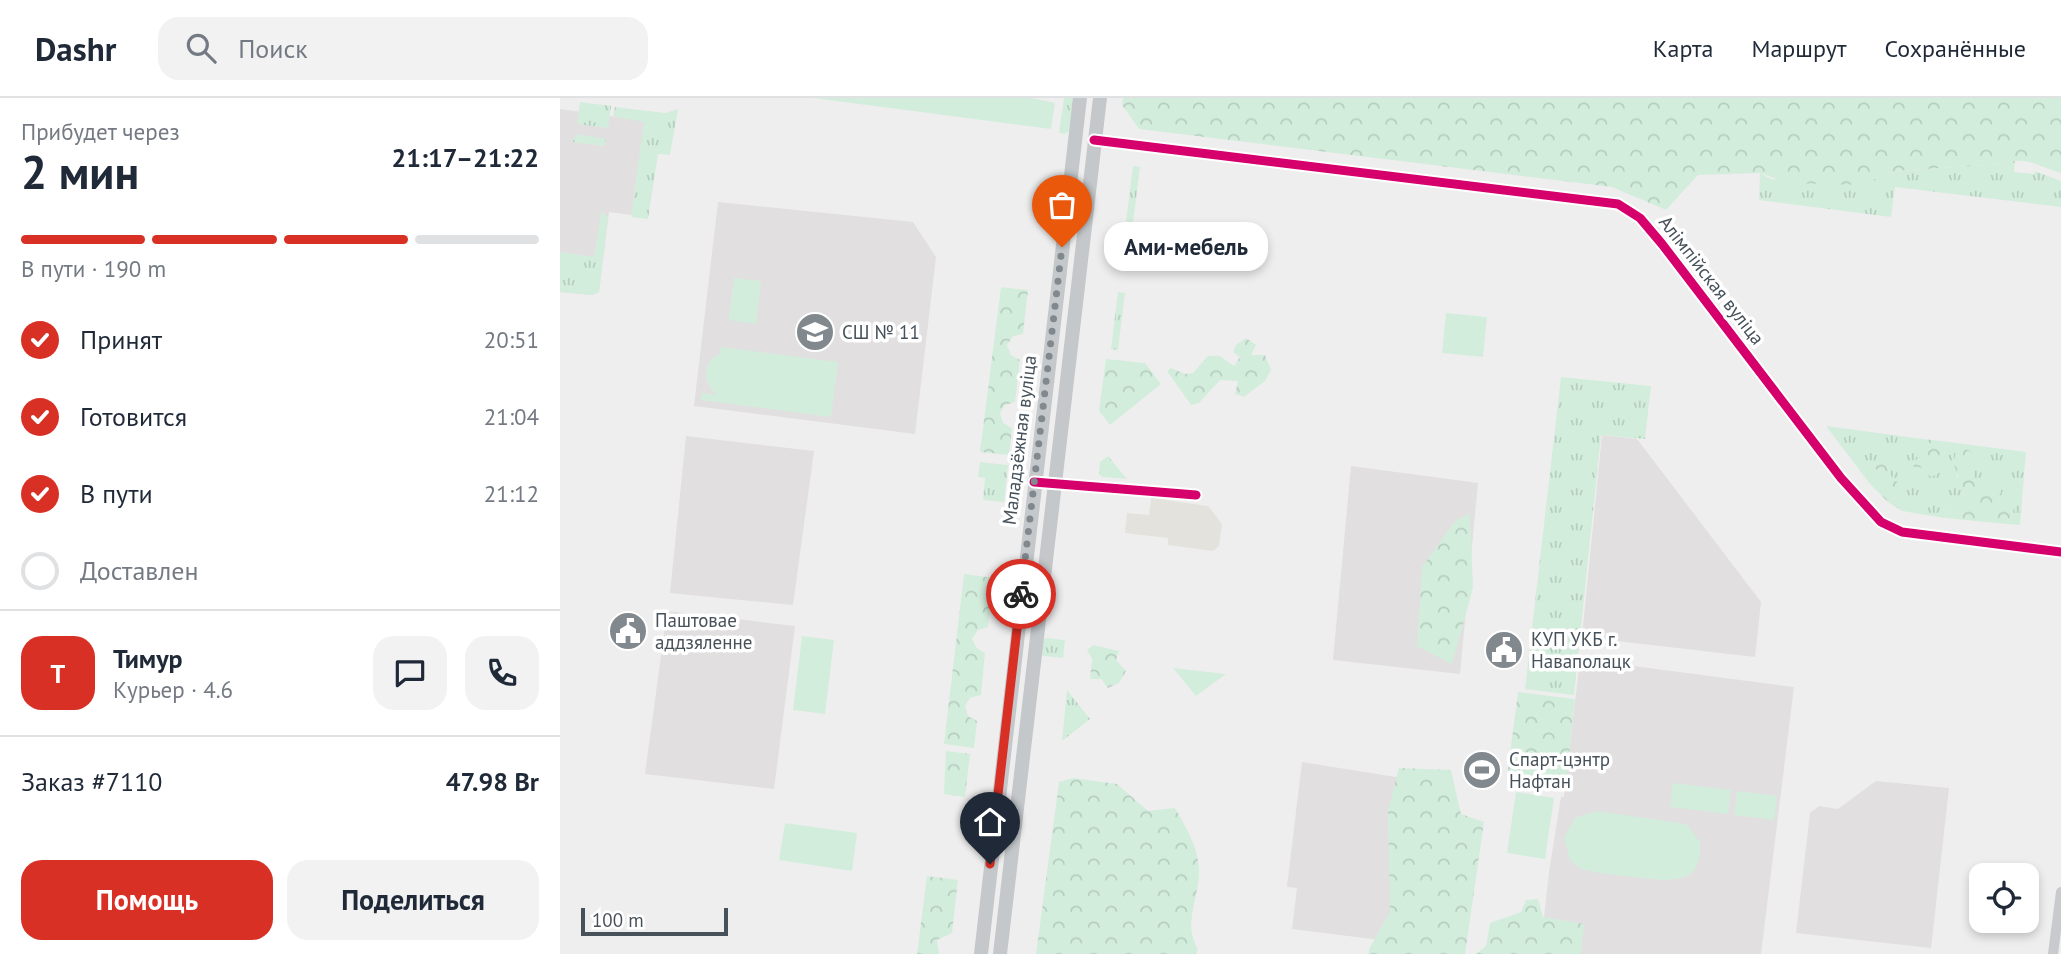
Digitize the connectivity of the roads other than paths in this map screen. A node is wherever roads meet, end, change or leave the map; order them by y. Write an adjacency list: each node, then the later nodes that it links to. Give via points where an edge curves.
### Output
1 (1080, 98): 3 (main road, Маладзёжная вуліца)
2 (1100, 98): 4 (main road)
3 (1074, 138): 4 (main road); 5 (main road, Маладзёжная вуліца)
4 (1094, 140): 6 (main road); 8 (street, Алімпійская вуліца, via 1618,204 1640,218 1662,244 1841,478 1881,522 1902,532)
5 (1034, 482): 6 (street); 10 (main road, Маладзёжная вуліца)
6 (1056, 484): 7 (street); 11 (main road)
7 (1196, 495)
8 (2061, 552)
9 (2061, 892): 12 (street)
10 (981, 954)
11 (1000, 954)
12 (2053, 954)

